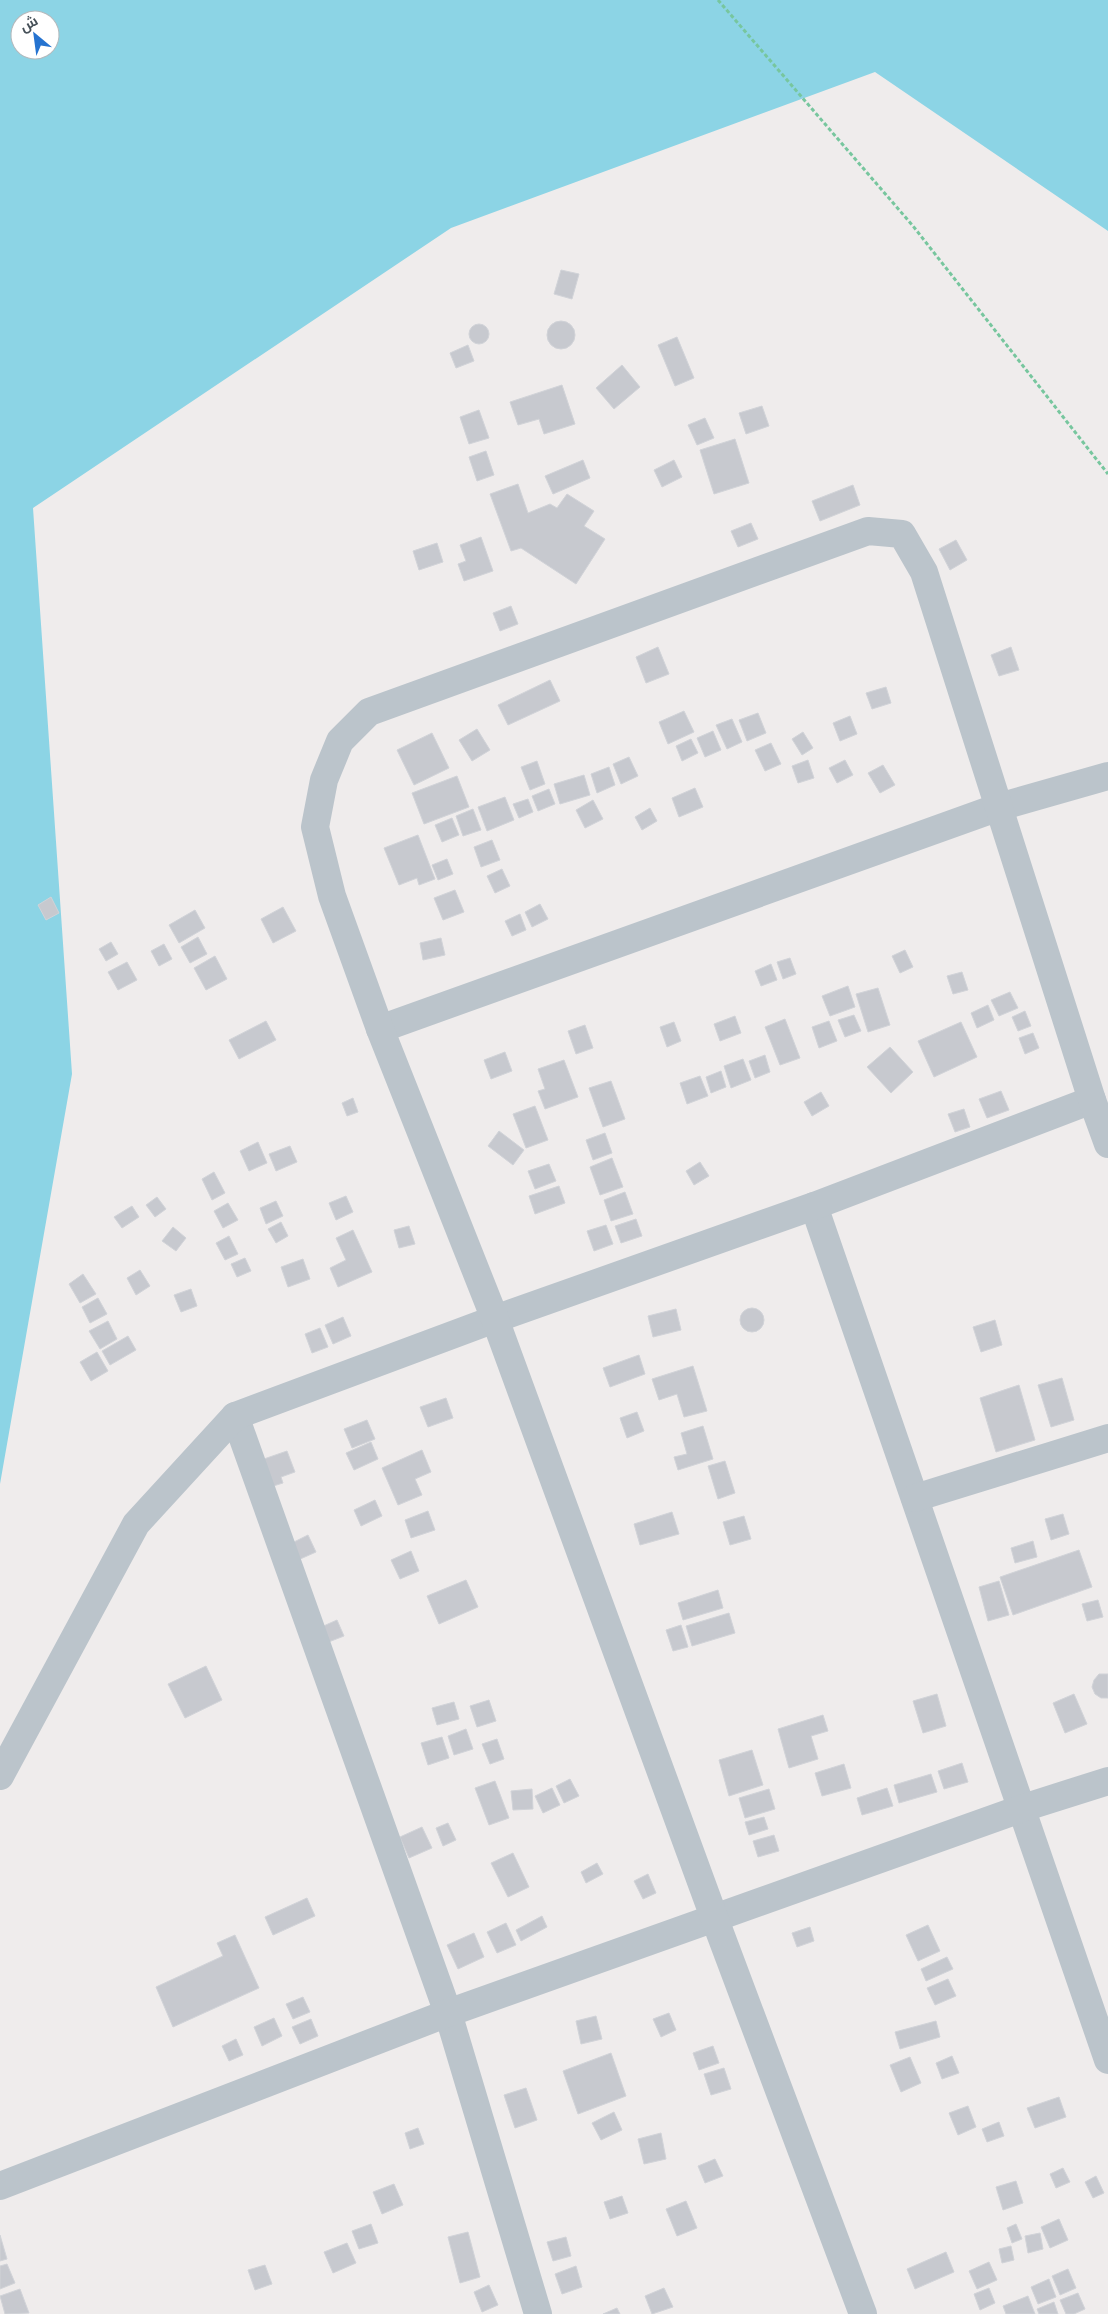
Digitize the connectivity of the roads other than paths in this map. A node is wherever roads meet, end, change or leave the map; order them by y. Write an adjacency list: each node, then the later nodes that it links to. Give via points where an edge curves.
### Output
1 (1108, 776): 2 (street)
2 (999, 807): 3 (street); 3 (street, via 924,572 902,534 868,531 369,712 340,741 324,780 315,827 332,896); 4 (street)
3 (380, 1029): 7 (street)
4 (1092, 1100): 5 (street); 6 (street)
5 (1108, 1144)
6 (814, 1206): 7 (street); 10 (street)
7 (495, 1319): 8 (street); 14 (street)
8 (235, 1416): 11 (street, via 136,1524); 15 (street)
9 (1108, 1438): 10 (street)
10 (916, 1498): 13 (street)
11 (0, 1776)
12 (1108, 1781): 13 (street)
13 (1023, 1808): 14 (street); 16 (street)
14 (714, 1918): 15 (street); 19 (street)
15 (448, 2013): 17 (street); 18 (street)
16 (1108, 2060)
17 (0, 2186)
18 (538, 2314)
19 (863, 2314)

